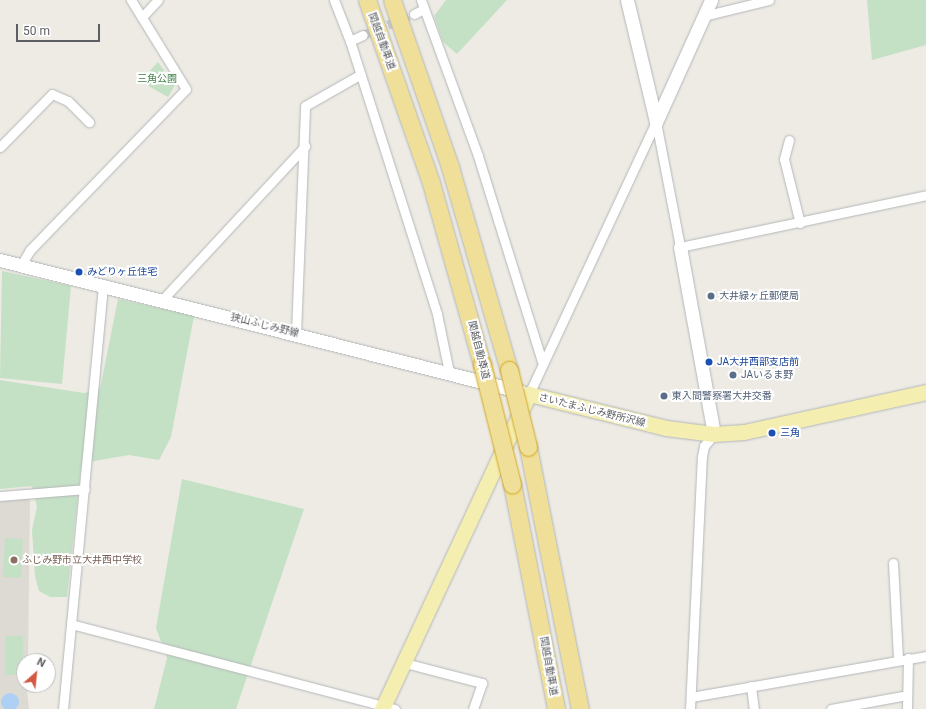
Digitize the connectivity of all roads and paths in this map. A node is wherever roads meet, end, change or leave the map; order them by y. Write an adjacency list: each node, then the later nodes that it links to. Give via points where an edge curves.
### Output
1 (131, 0): 13 (street)
2 (158, 0): 13 (street)
3 (334, 0): 15 (street)
4 (367, 0): 48 (highway, 関越自動車道, bridge, via 431,184 482,364 512,484)
5 (392, 0): 49 (highway, bridge, via 450,167 509,370 528,447)
6 (421, 0): 10 (street)
7 (627, 0): 18 (main road)
8 (711, 0): 12 (main road)
9 (769, 0): 12 (street)
10 (424, 9): 11 (street); 30 (street, via 478,156)
11 (414, 14)
12 (703, 16): 18 (main road)
13 (142, 17): 26 (street, via 186,89 30,250)
14 (363, 35): 15 (street)
15 (350, 41): 16 (street)
16 (361, 74): 20 (street, via 305,106); 31 (street, via 437,314)
17 (89, 122): 21 (street, via 68,101 52,94)
18 (656, 122): 24 (street); 30 (street)
19 (789, 140): 23 (street, via 784,159)
20 (304, 146): 28 (street); 29 (street)
21 (0, 147)
22 (926, 195): 23 (street)
23 (800, 223): 24 (street)
24 (680, 247): 34 (main road)
25 (0, 260): 26 (main road, 狭山ふじみ野線)
26 (21, 265): 27 (main road, 狭山ふじみ野線)
27 (103, 284): 28 (main road, 狭山ふじみ野線); 35 (street)
28 (163, 299): 29 (main road, 狭山ふじみ野線)
29 (296, 333): 31 (main road, 狭山ふじみ野線)
30 (542, 361): 33 (street)
31 (449, 372): 33 (main road, 狭山ふじみ野線)
32 (926, 392): 34 (main road, さいたまふじみ野所沢線, via 744,432)
33 (529, 394): 34 (main road, さいたまふじみ野所沢線, via 666,428); 41 (main road, さいたまふじみ野所沢線)
34 (714, 434): 44 (street, via 704,446 702,457)
35 (85, 489): 36 (street); 38 (street)
36 (0, 496)
37 (893, 563): 40 (street)
38 (71, 624): 45 (street); 46 (street)
39 (926, 656): 40 (street)
40 (903, 659): 42 (street); 43 (street)
41 (405, 663): 45 (main road, さいたまふじみ野所沢線); 47 (street, via 482,683)
42 (750, 686): 44 (street); 51 (street)
43 (907, 695): 52 (street); 53 (street)
44 (691, 697): 50 (street)
45 (387, 708)
46 (62, 709)
47 (473, 709)
48 (556, 709)
49 (580, 709)
50 (690, 709)
51 (754, 709)
52 (831, 709)
53 (907, 709)

